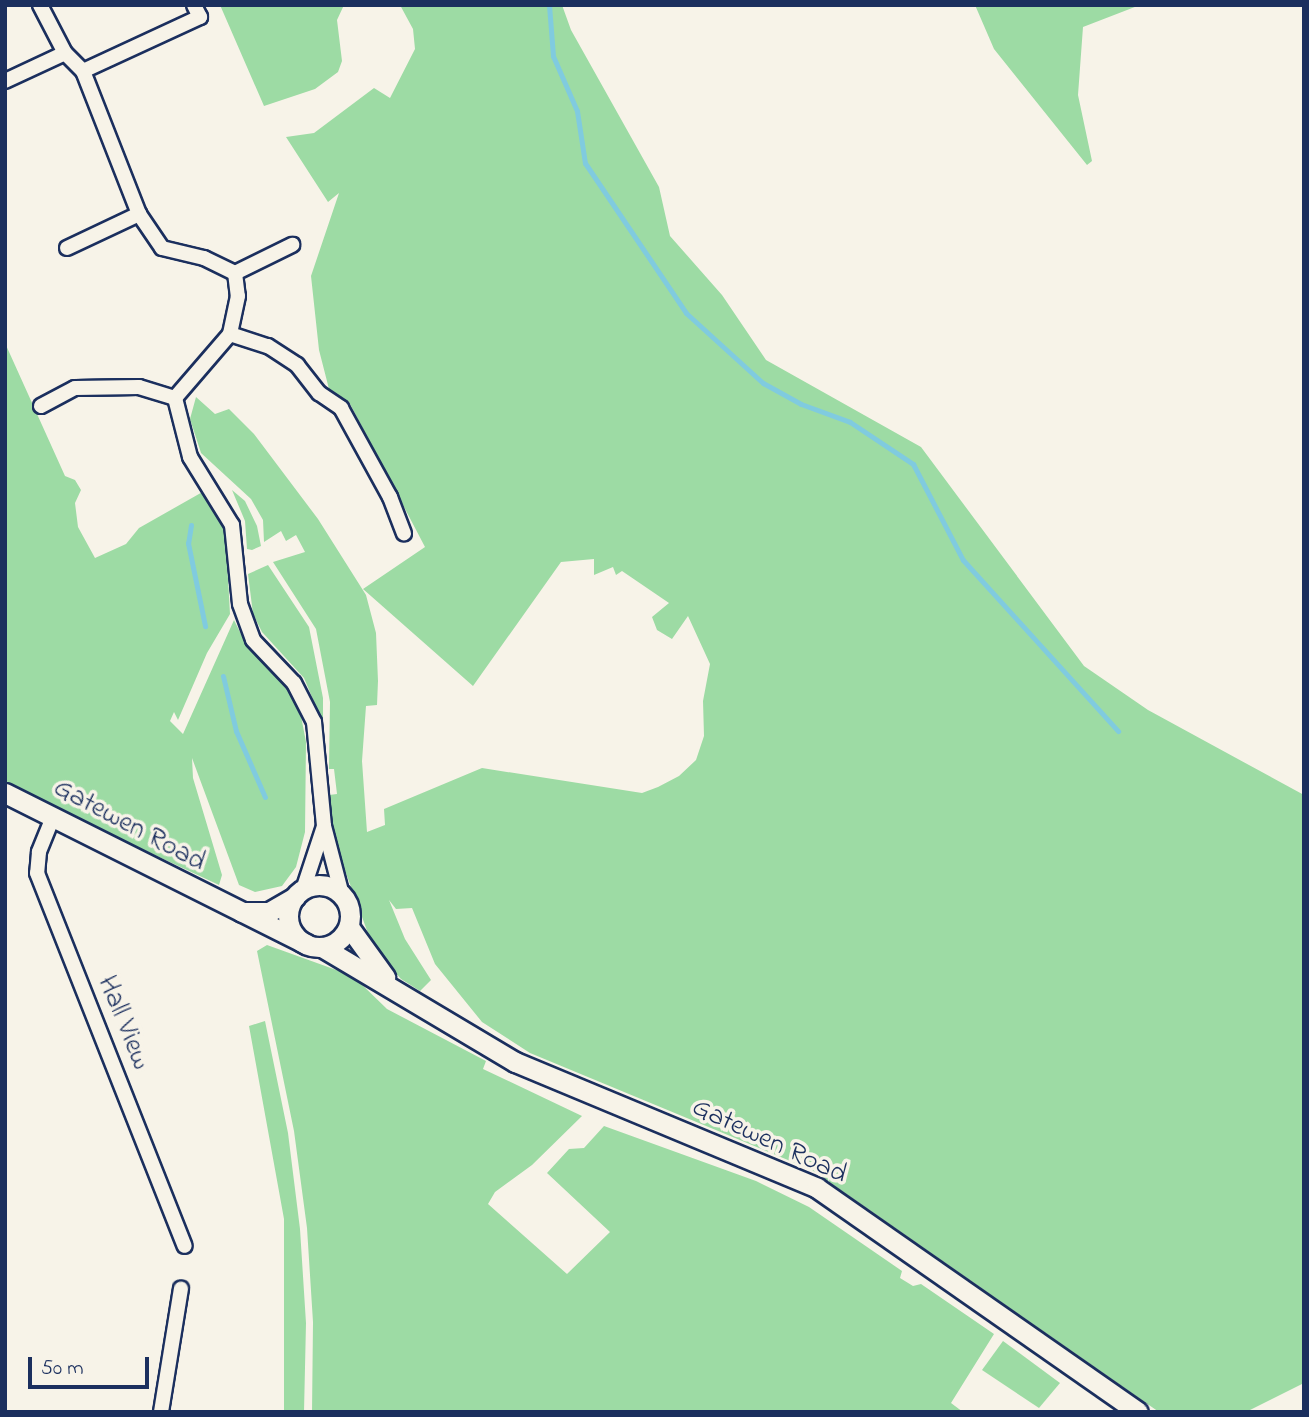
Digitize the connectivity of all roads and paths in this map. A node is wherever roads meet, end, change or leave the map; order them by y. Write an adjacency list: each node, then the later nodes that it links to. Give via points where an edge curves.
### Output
1 (40, 5): 3 (street)
2 (194, 5): 4 (street, via 200,17)
3 (65, 54): 4 (street); 5 (street)
4 (83, 71): 6 (street)
5 (5, 81)
6 (139, 214): 8 (street); 9 (street, via 162,248 204,258)
7 (292, 245): 9 (street)
8 (67, 248)
9 (235, 273): 10 (street, via 238,296)
10 (230, 334): 11 (street); 13 (street, via 268,346 297,365 319,393 341,408 390,497)
11 (175, 398): 12 (street, via 139,387 75,388); 16 (street, via 190,457 232,525 240,604 253,640 294,683 314,722)
12 (41, 406)
13 (404, 533)
14 (5, 793): 15 (main road, Gatewen Road)
15 (53, 817): 19 (main road, Gatewen Road); 23 (street, Hall View, via 39,852 37,873)
16 (324, 826): 17 (street); 18 (street)
17 (299, 894): 18 (main road, Gatewen Road, via 323,886); 19 (main road, Gatewen Road, via 269,912); 21 (main road, via 289,923)
18 (342, 895): 20 (main road, Gatewen Road, via 350,910)
19 (227, 908): 21 (main road, Gatewen Road)
20 (349, 927): 21 (main road, via 339,941); 22 (main road, Gatewen Road)
21 (314, 946): 22 (main road, Gatewen Road)
22 (390, 984): 26 (main road, Gatewen Road, via 515,1062 817,1188)
23 (185, 1246)
24 (181, 1289): 25 (street)
25 (161, 1412)
26 (1138, 1412)

